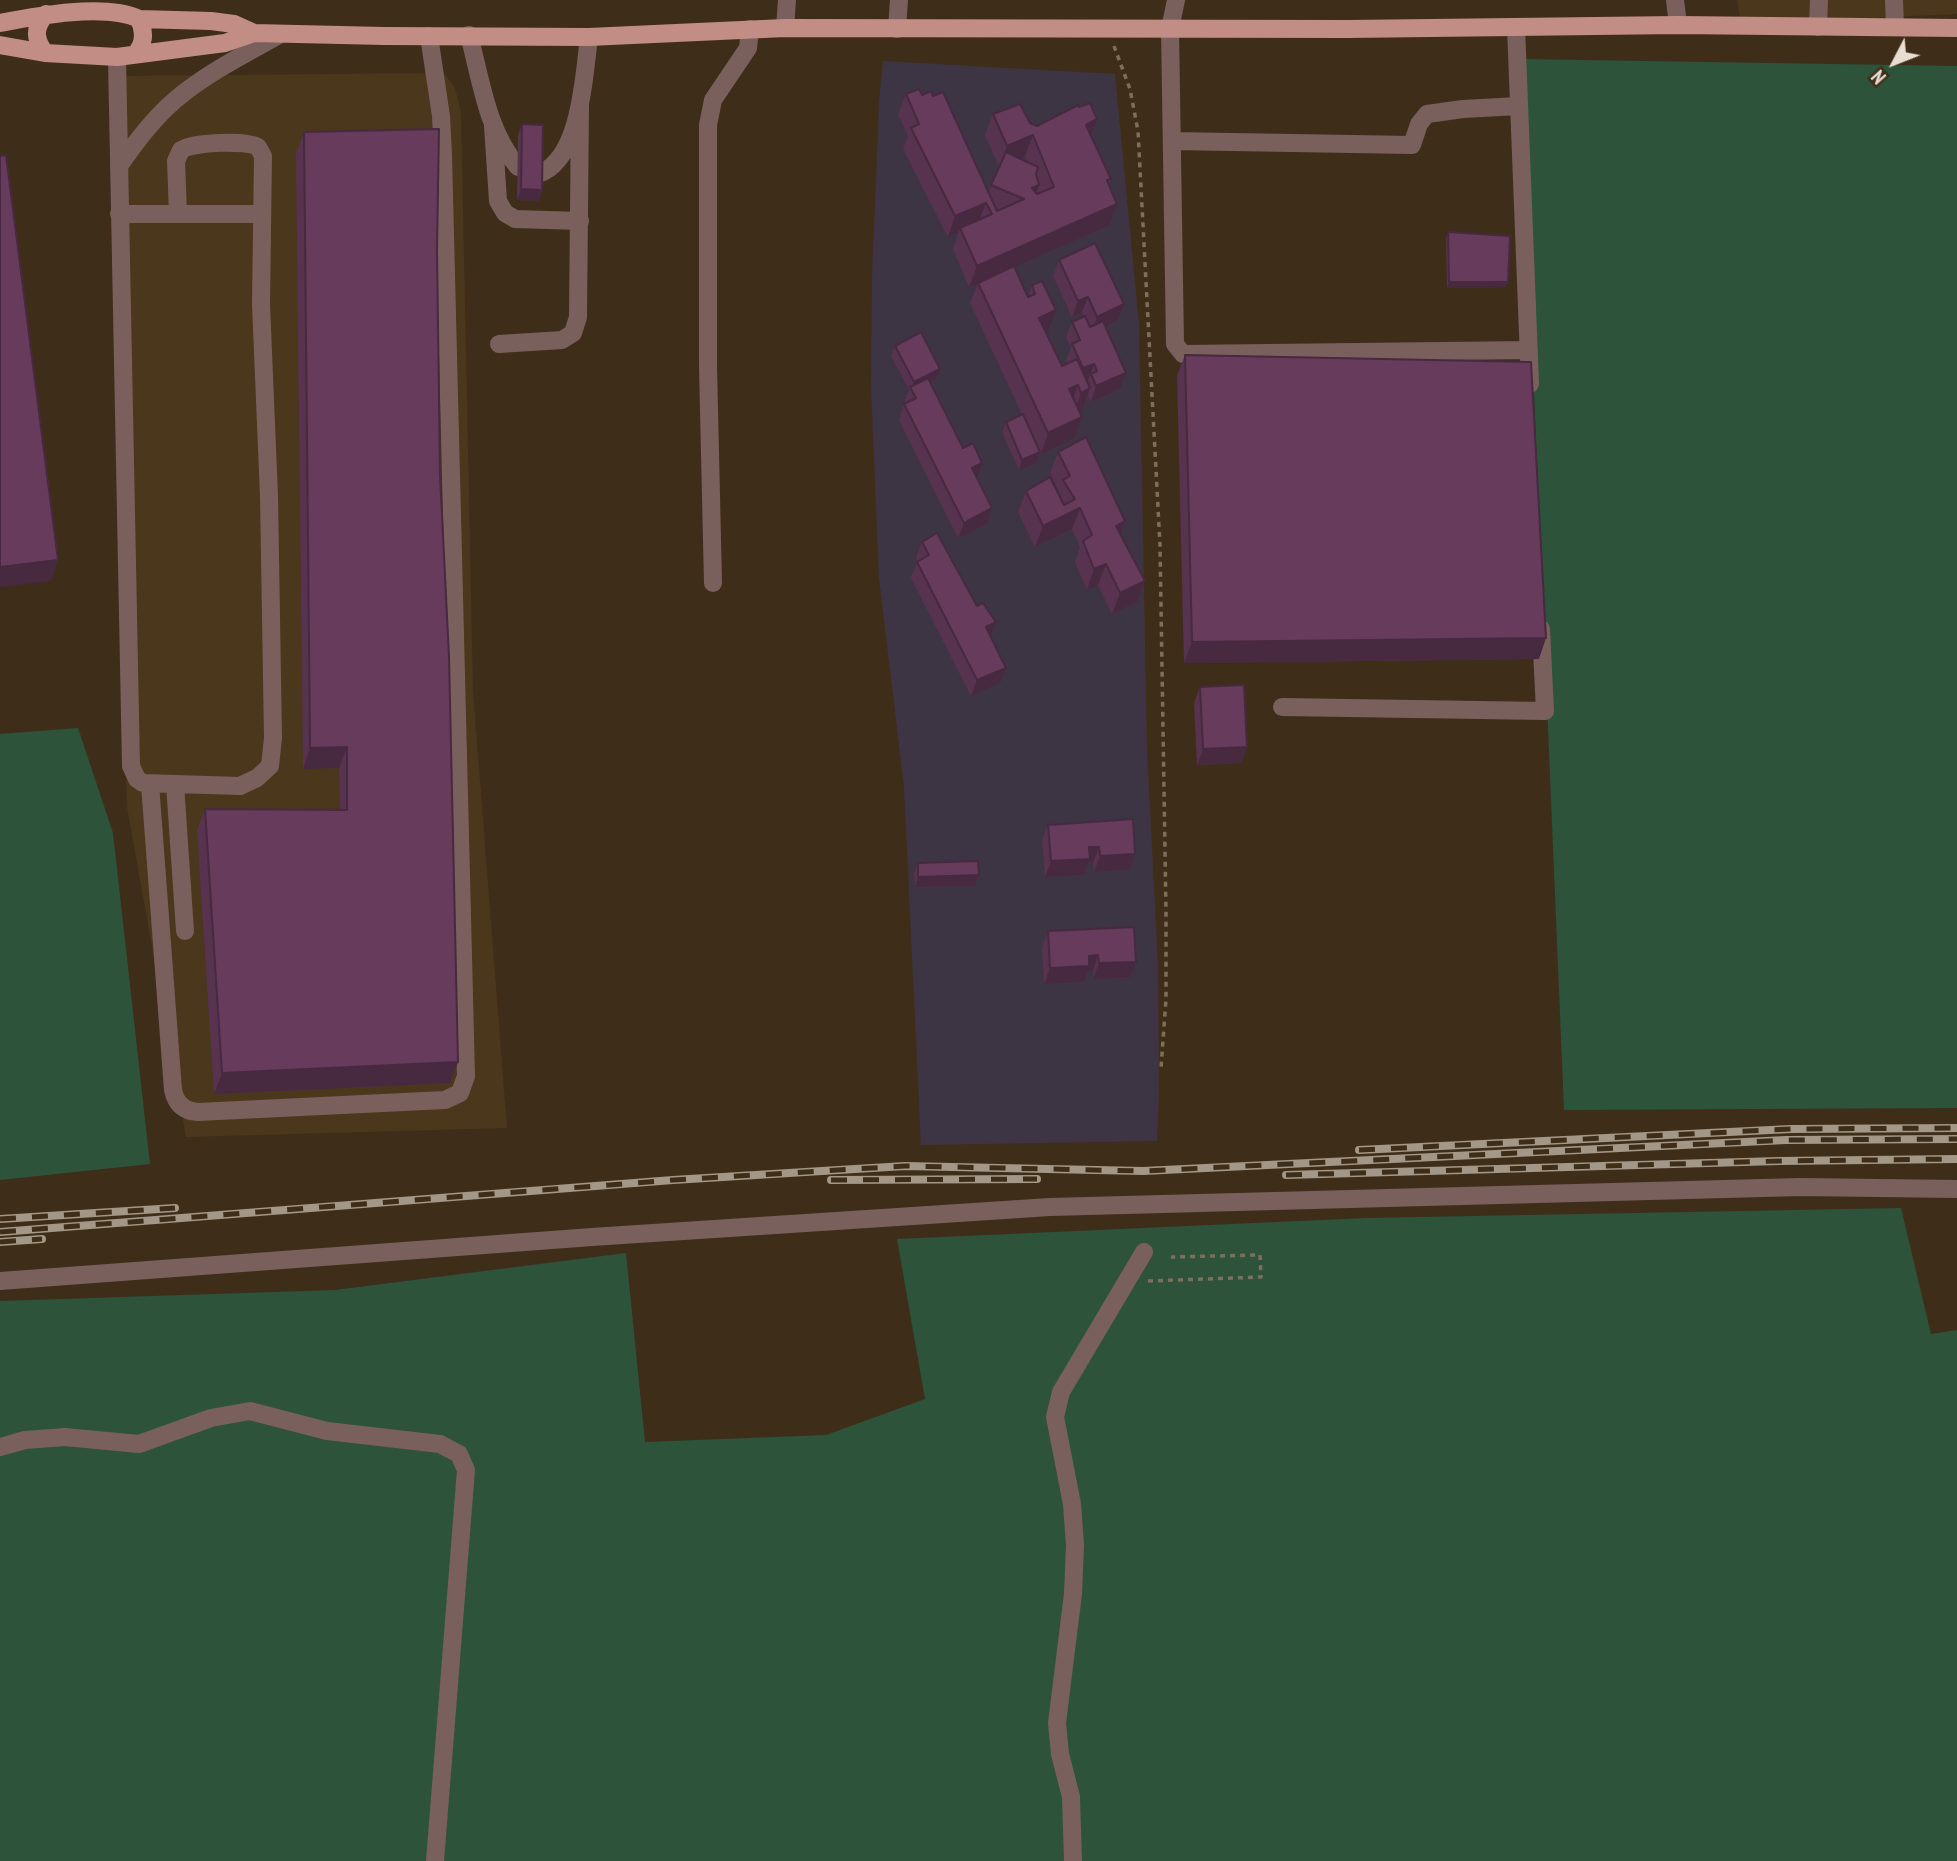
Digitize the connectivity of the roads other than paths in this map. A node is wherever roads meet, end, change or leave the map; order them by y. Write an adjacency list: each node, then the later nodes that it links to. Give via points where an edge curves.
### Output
1 (787, 0): 14 (street)
2 (899, 0): 17 (street)
3 (1176, 0): 18 (street)
4 (1675, 0): 10 (street)
5 (1819, 0): 12 (street)
6 (1894, 0): 13 (street)
7 (45, 7): 8 (main road); 9 (main road); 25 (main road, via 36,36)
8 (139, 19): 19 (main road, via 211,21); 26 (main road, via 142,43)
9 (0, 23)
10 (1678, 25): 11 (main road); 12 (main road)
11 (1516, 27): 18 (main road); 28 (street)
12 (1818, 27): 13 (main road)
13 (1895, 27): 15 (main road)
14 (785, 28): 16 (main road); 17 (main road)
15 (1957, 28)
16 (750, 29): 23 (main road); 41 (street, via 748,48 713,100 708,125)
17 (897, 29): 18 (main road)
18 (1170, 29): 30 (street)
19 (254, 33): 20 (main road); 26 (main road, via 234,42)
20 (281, 34): 22 (main road); 31 (street, via 174,101)
21 (469, 35): 22 (main road); 23 (main road); 29 (street)
22 (429, 36): 44 (street, via 441,116 443,169 466,1076 460,1093 444,1100 198,1112 178,1104 173,1090)
23 (589, 37): 27 (street)
24 (0, 46): 25 (main road)
25 (46, 53): 26 (main road)
26 (125, 56): 31 (street)
27 (580, 105): 33 (street, via 561,157); 37 (street)
28 (1519, 106): 30 (street, via 1427,114 1412,145); 39 (street)
29 (493, 125): 32 (street); 37 (street, via 498,201 505,213 515,219)
30 (1172, 141): 39 (street, via 1175,344 1183,354)
31 (119, 166): 34 (street)
32 (517, 167)
33 (538, 174)
34 (119, 214): 35 (street); 44 (street, via 131,766 136,779)
35 (178, 214): 36 (street); 36 (street, via 178,155 192,145 218,144 254,145 261,152)
36 (262, 214): 45 (street, via 270,766 240,786)
37 (580, 221): 38 (street, via 578,317 573,333 562,340)
38 (499, 344)
39 (1529, 350): 40 (street)
40 (1531, 405)
41 (713, 583)
42 (1540, 614): 43 (street, via 1545,711)
43 (1282, 707)
44 (150, 784): 45 (street)
45 (175, 784): 46 (street)
46 (185, 932)
47 (1957, 1189): 49 (street, via 1800,1187 1050,1207)
48 (1144, 1252): 52 (street, via 1061,1392 1055,1417 1075,1545 1057,1723 1071,1797)
49 (0, 1281)
50 (0, 1447): 51 (street, via 65,1437 139,1444 211,1418 250,1411 327,1431 440,1444 459,1454 466,1470)
51 (435, 1861)
52 (1073, 1861)

